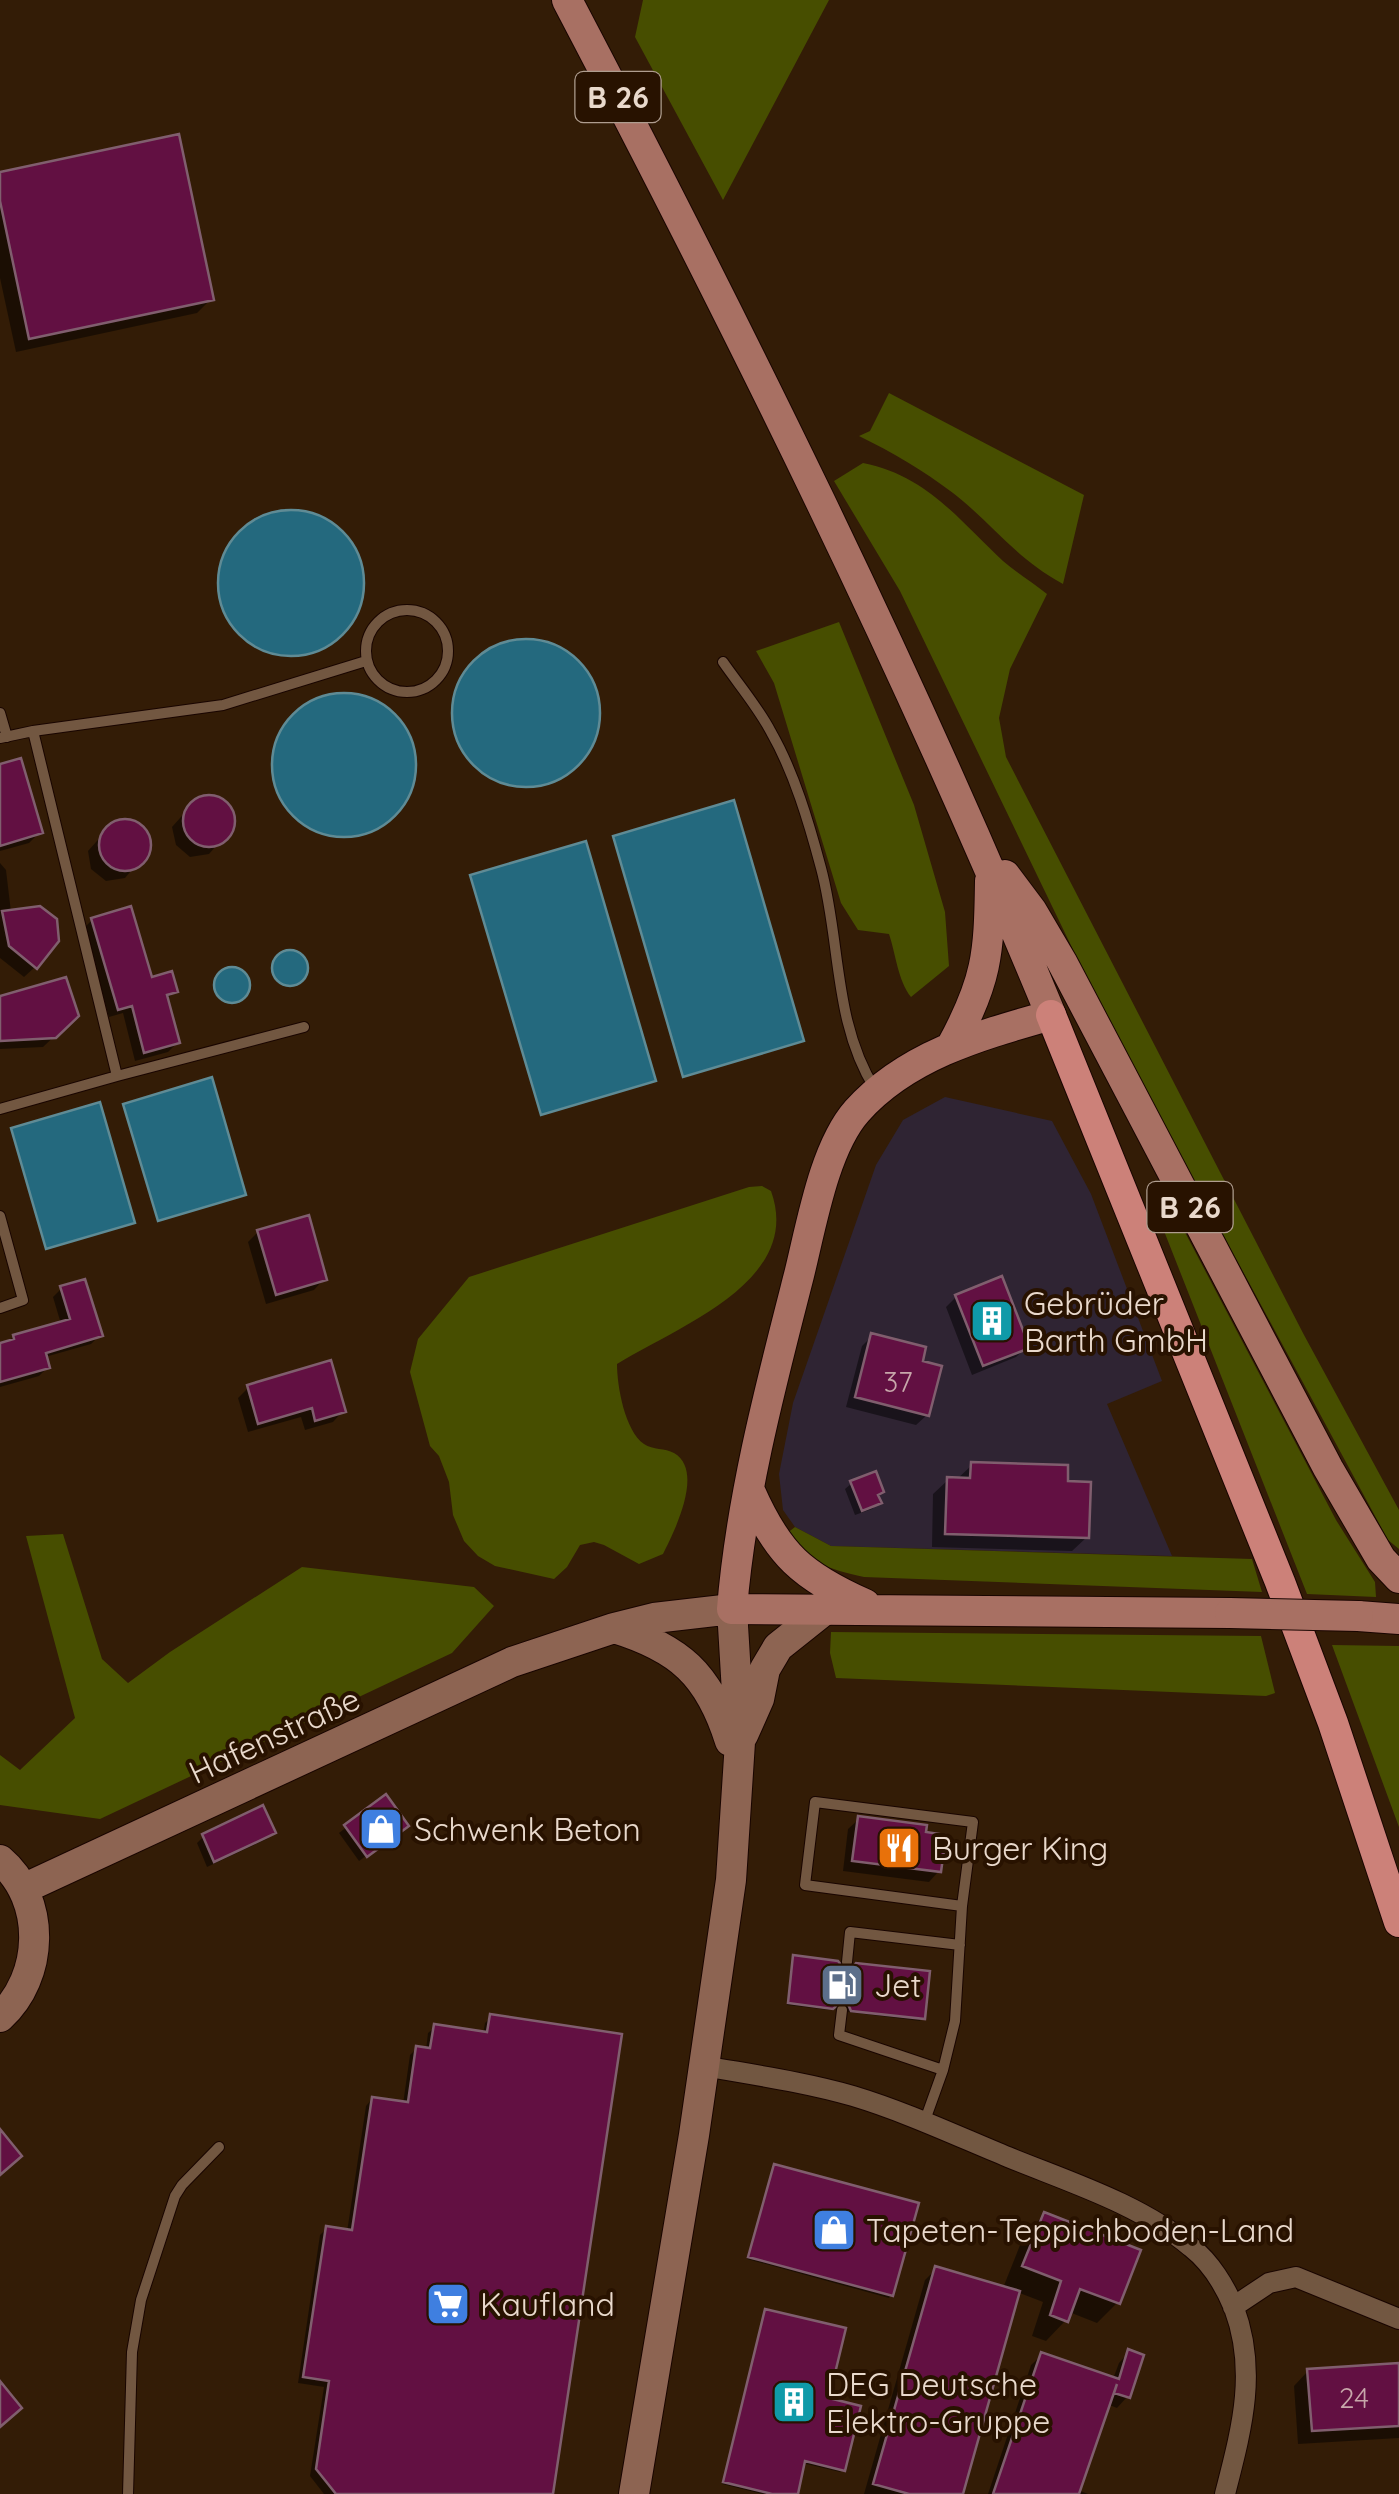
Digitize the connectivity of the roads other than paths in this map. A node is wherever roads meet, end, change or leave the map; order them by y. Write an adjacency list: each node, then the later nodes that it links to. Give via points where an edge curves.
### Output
1 (567, 0): 7 (main road, B 26, via 736,326)
2 (366, 661): 2 (lane, via 375,624 396,610 434,619 447,641 439,678 417,692 380,683); 5 (lane, via 223,704)
3 (724, 662): 13 (lane, via 771,731 792,780 822,870 856,1059)
4 (0, 713): 6 (lane)
5 (33, 730): 6 (lane); 12 (lane)
6 (3, 738)
7 (978, 838): 8 (main road, B 26); 18 (main road, B 26, via 1062,962 1328,1468)
8 (990, 868): 9 (main road, B 26); 11 (main road, via 982,982)
9 (1051, 1015): 11 (main road); 28 (highway, via 1280,1582)
10 (304, 1027): 12 (lane)
11 (951, 1047): 13 (main road)
12 (118, 1076): 14 (lane)
13 (876, 1091): 17 (main road, via 842,1134 819,1199)
14 (0, 1109)
15 (0, 1216): 16 (lane, via 24,1300)
16 (0, 1308)
17 (750, 1492): 20 (main road, via 790,1560); 21 (main road)
18 (1399, 1578)
19 (826, 1608): 20 (main road); 21 (main road); 24 (street, via 778,1647 765,1669)
20 (874, 1608): 22 (main road, bridge)
21 (732, 1610): 23 (street, Hafenstraße); 24 (street)
22 (1399, 1618)
23 (614, 1628): 24 (street, via 677,1654 705,1683); 26 (street, Hafenstraße, via 512,1662)
24 (739, 1756): 33 (street, via 731,1880)
25 (0, 1860): 26 (street)
26 (23, 1889): 32 (street, via 34,1918 35,1950 27,1980)
27 (962, 1906): 27 (lane, via 804,1885 816,1802 973,1822); 29 (lane)
28 (1399, 1922)
29 (960, 1945): 30 (lane, via 850,1932); 34 (lane, via 956,2021)
30 (847, 1962)
31 (842, 2010): 34 (lane, via 838,2035)
32 (0, 2017)
33 (704, 2066): 35 (street, via 853,2096); 40 (street)
34 (944, 2070): 35 (lane)
35 (924, 2123): 37 (street, via 1158,2224 1210,2265)
36 (219, 2147): 39 (lane, via 175,2196 141,2300 132,2352)
37 (1234, 2307): 38 (street, via 1269,2283 1296,2277); 41 (street, via 1247,2359 1247,2397)
38 (1399, 2319)
39 (128, 2494)
40 (634, 2494)
41 (1226, 2494)

